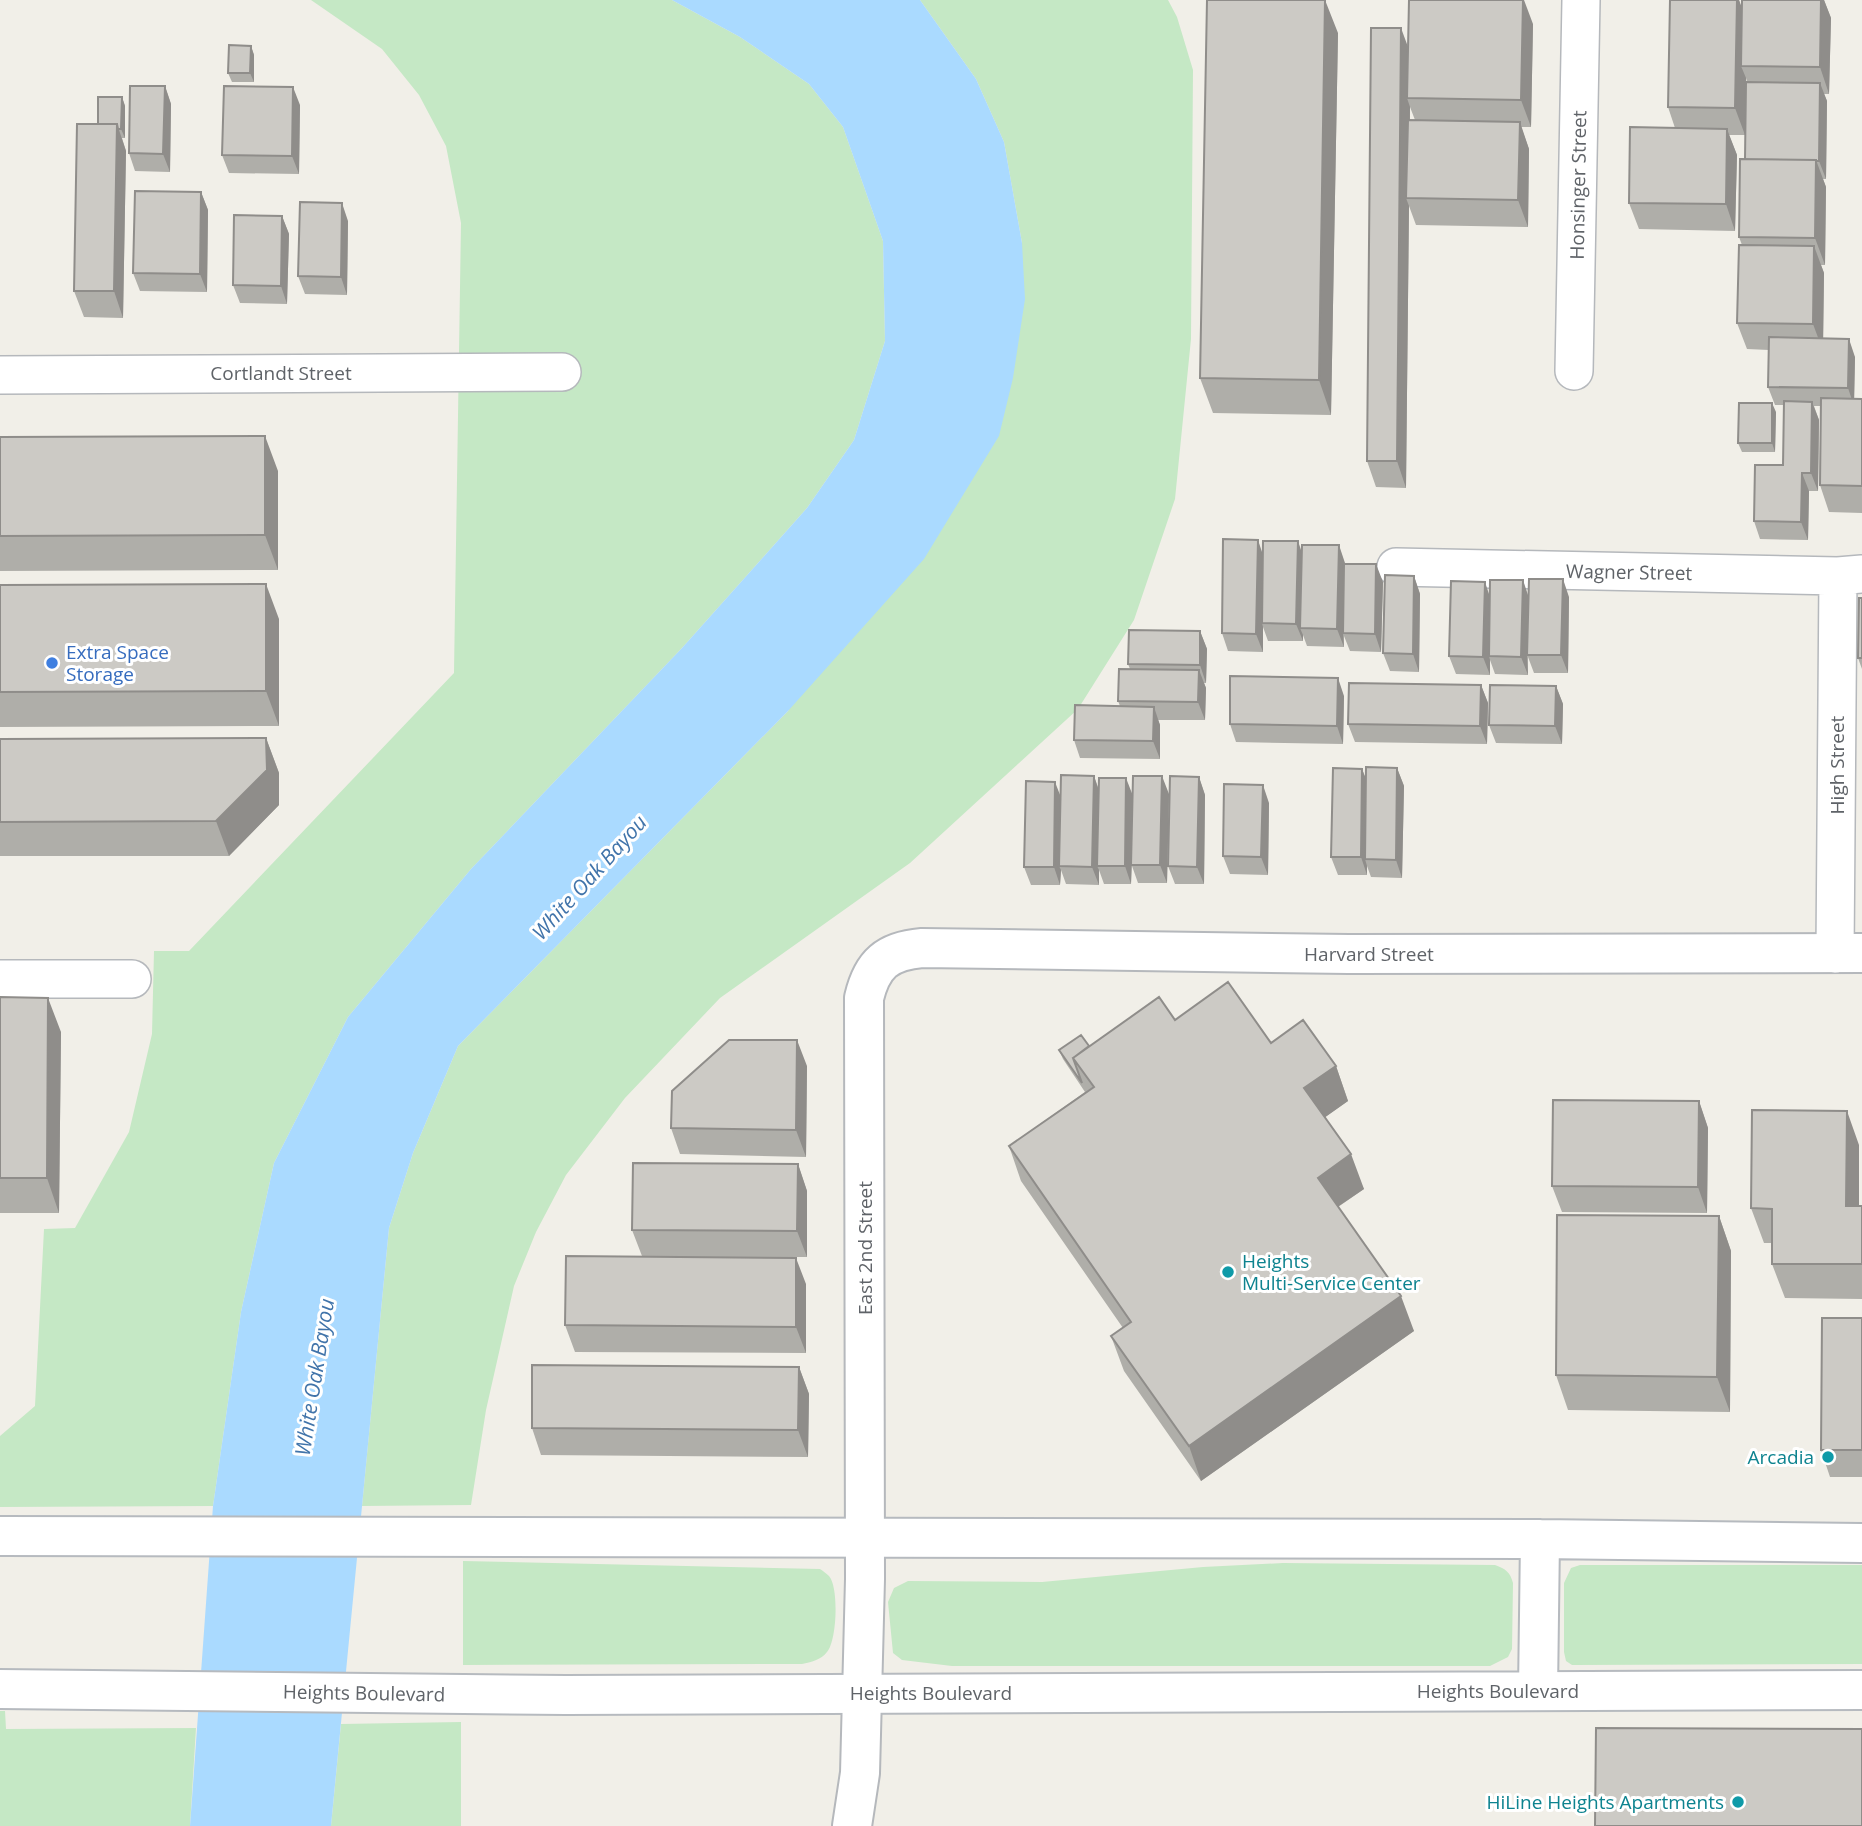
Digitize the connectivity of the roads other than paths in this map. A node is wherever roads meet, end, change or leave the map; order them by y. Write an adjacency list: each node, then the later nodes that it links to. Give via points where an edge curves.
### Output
1 (1581, 0): 2 (street, Honsinger Street)
2 (1574, 371)
3 (562, 372): 4 (street, Cortlandt Street)
4 (0, 375)
5 (1396, 567): 6 (street, Wagner Street)
6 (1850, 575): 7 (street, High Street)
7 (1849, 953): 8 (main road, Harvard Street, via 1349,954 922,948 897,950)
8 (881, 964): 12 (main road, East 2nd Street, via 870,974 864,998)
9 (0, 979): 10 (street)
10 (132, 979)
11 (9, 1536): 12 (main road)
12 (865, 1538): 13 (main road); 18 (main road, East 2nd Street)
13 (1540, 1539): 14 (main road); 17 (main road)
14 (1862, 1543)
15 (9, 1689): 18 (main road, Heights Boulevard)
16 (1862, 1690): 17 (main road, Heights Boulevard)
17 (1538, 1691): 18 (main road, Heights Boulevard)
18 (862, 1694): 19 (main road, East 2nd Street, via 860,1773)
19 (852, 1826)

